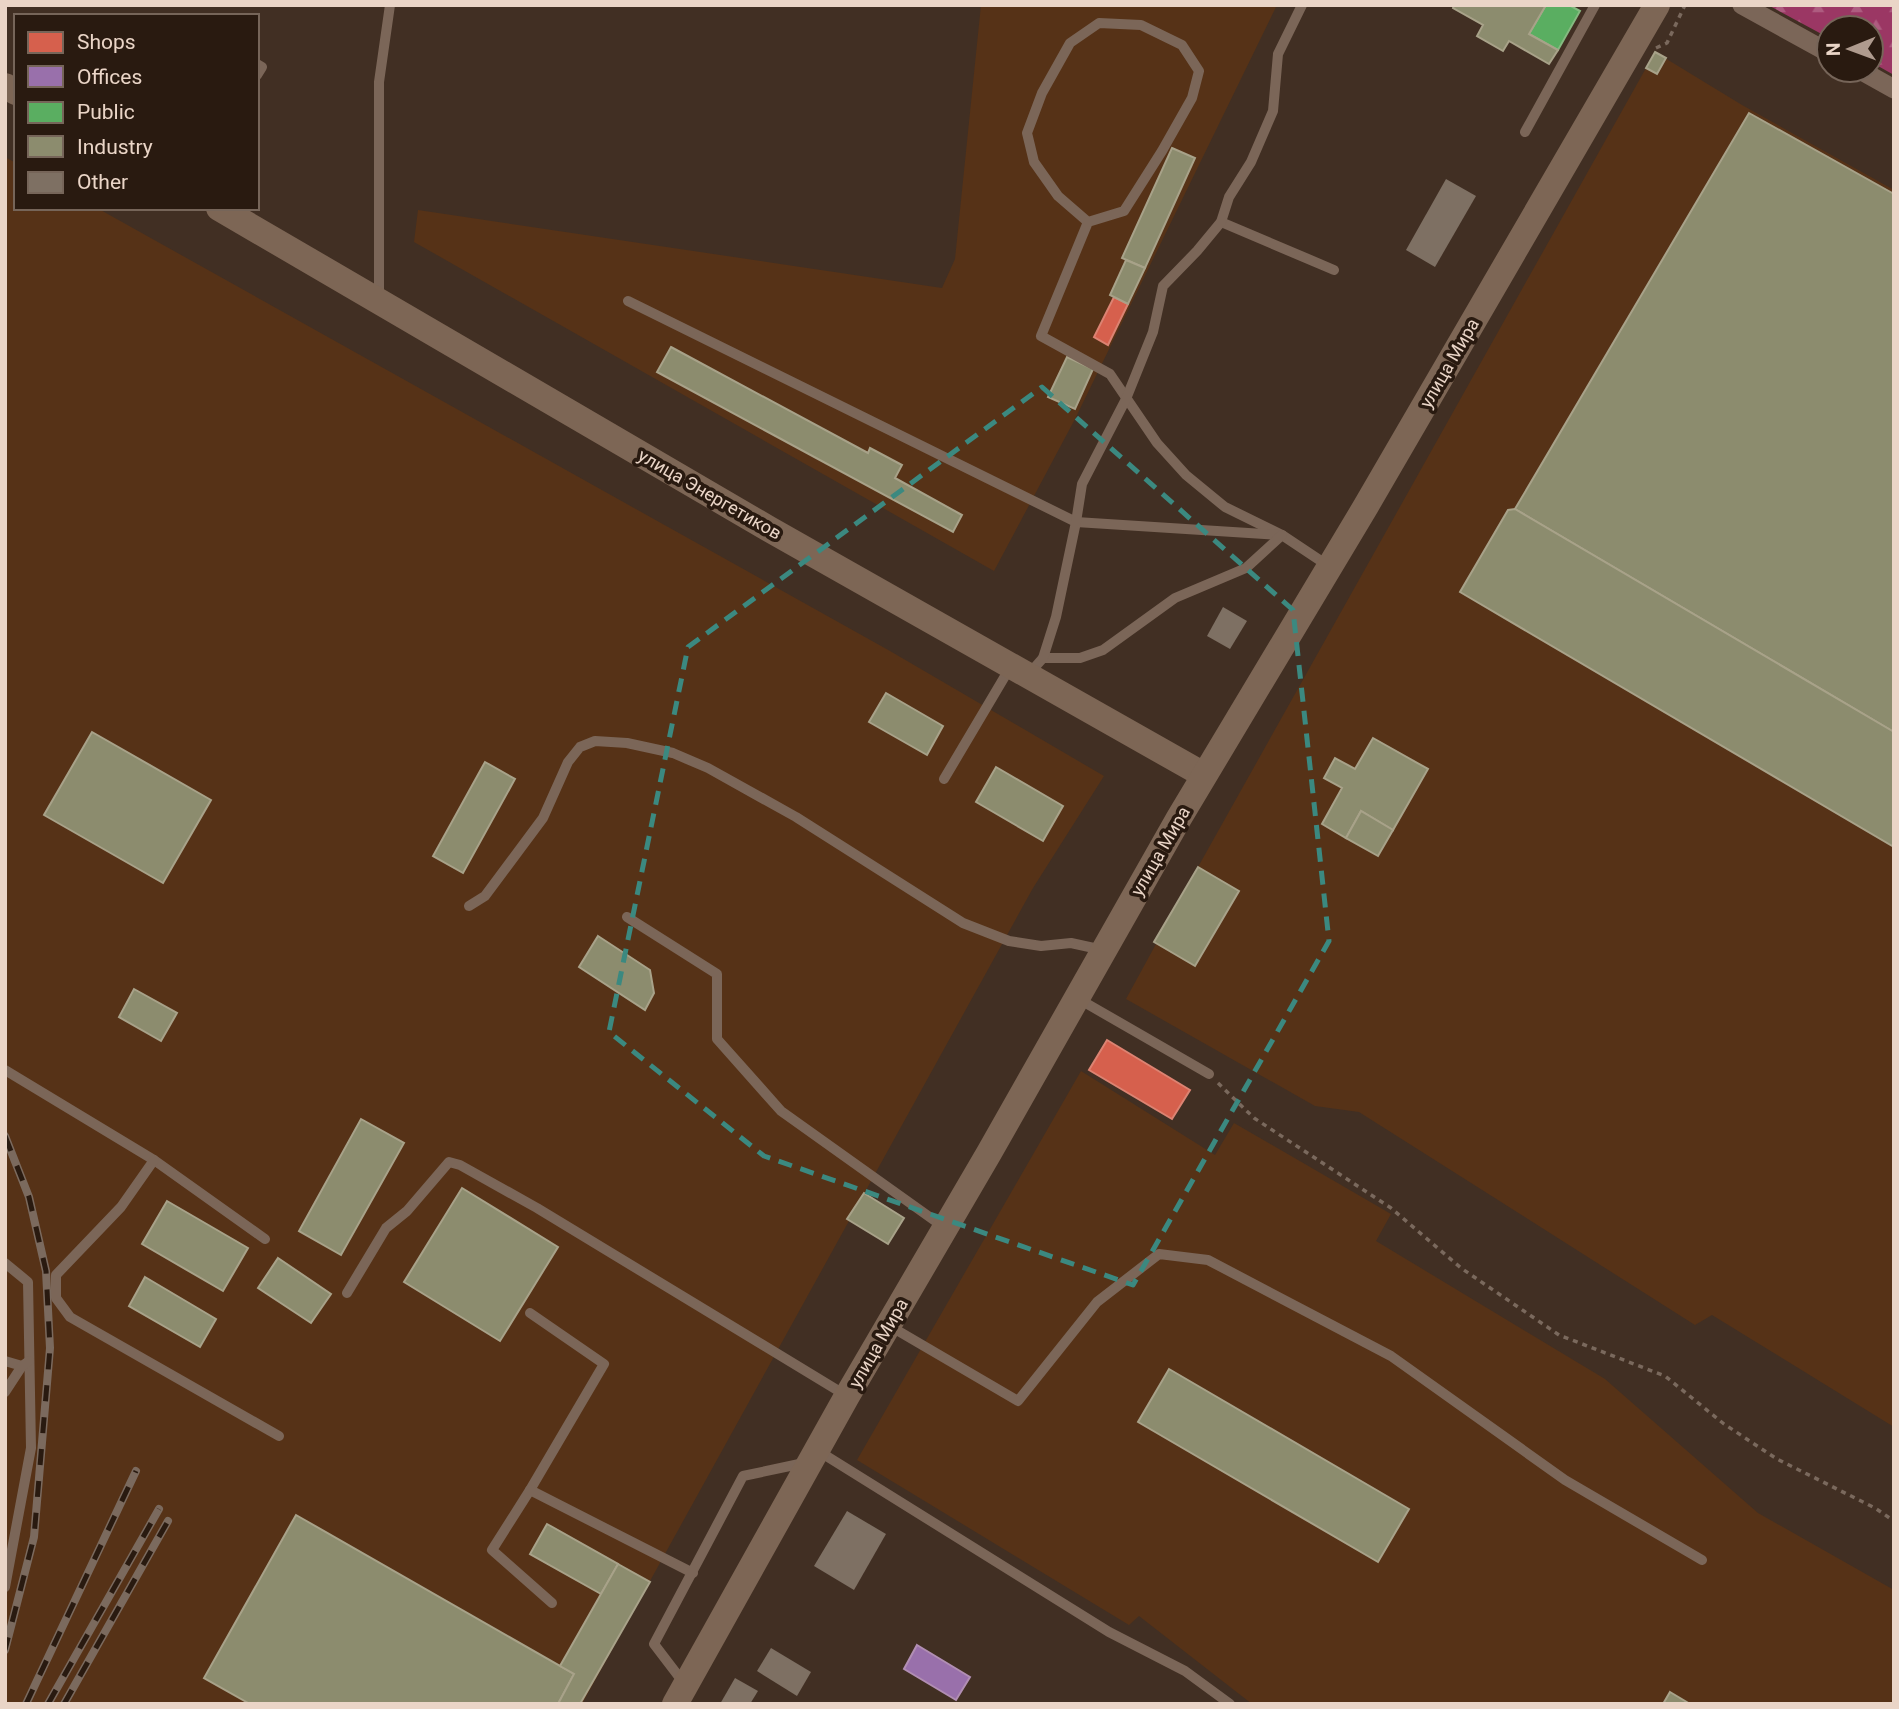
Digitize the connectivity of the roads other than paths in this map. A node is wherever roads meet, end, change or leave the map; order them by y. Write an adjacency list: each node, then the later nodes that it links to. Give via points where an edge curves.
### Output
1 (390, 5): 13 (lane, via 379,82)
2 (1301, 5): 10 (lane, via 1278,54 1273,111)
3 (1595, 5): 7 (lane)
4 (1657, 5): 17 (main road, улица Мира)
5 (1742, 5): 6 (street)
6 (1815, 45)
7 (1525, 132)
8 (222, 210): 13 (main road, улица Энергетиков)
9 (1088, 222): 9 (lane, via 1058,196 1034,162 1027,132 1070,43 1099,23 1141,25 1182,45 1199,71 1192,98 1124,211); 14 (lane, via 1041,336 1110,374)
10 (1221, 222): 11 (lane); 14 (lane, via 1163,286 1153,332)
11 (1334, 270)
12 (628, 301): 15 (lane)
13 (379, 303): 18 (main road, улица Энергетиков, via 769,529)
14 (1126, 399): 15 (lane, via 1082,484); 16 (lane, via 1186,475 1225,507)
15 (1076, 522): 16 (lane); 18 (lane, via 1056,617)
16 (1282, 535): 17 (lane); 18 (lane, via 1246,568 1175,598 1103,650)
17 (1329, 566): 19 (main road, улица Мира)
18 (1027, 666): 19 (main road, улица Энергетиков); 20 (lane)
19 (1204, 775): 23 (main road, улица Мира)
20 (944, 779)
21 (469, 906): 23 (lane, via 485,896 543,818 568,762 580,747 595,741 626,743 673,753 708,768 796,817 962,923 1009,941 1041,946 1071,943)
22 (627, 917): 28 (lane, via 717,975 717,1040 781,1111)
23 (1104, 950): 24 (main road, улица Мира)
24 (1077, 998): 26 (lane); 28 (main road, улица Мира)
25 (5, 1070): 27 (lane)
26 (1209, 1074)
27 (153, 1160): 29 (lane); 38 (lane, via 121,1207 56,1275 56,1298 70,1317)
28 (945, 1228): 33 (main road, улица Мира)
29 (265, 1239)
30 (5, 1263): 35 (lane, via 28,1283)
31 (347, 1293): 37 (lane, via 386,1228 449,1162 537,1208)
32 (530, 1313): 40 (lane, via 604,1364)
33 (888, 1325): 37 (main road, улица Мира); 41 (lane, via 1018,1401 1097,1302 1159,1254 1208,1260 1391,1356 1565,1480)
34 (5, 1361): 35 (lane)
35 (26, 1364): 36 (lane); 43 (lane, via 31,1448)
36 (5, 1392)
37 (848, 1396): 39 (main road, улица Мира)
38 (279, 1436)
39 (814, 1456): 42 (lane, via 743,1476); 45 (main road, улица Мира); 46 (lane, via 1109,1632 1185,1671)
40 (530, 1490): 42 (lane); 44 (lane, via 492,1550)
41 (1702, 1560)
42 (693, 1573): 45 (lane, via 654,1644)
43 (5, 1587)
44 (552, 1603)
45 (680, 1694)
46 (1230, 1704)

